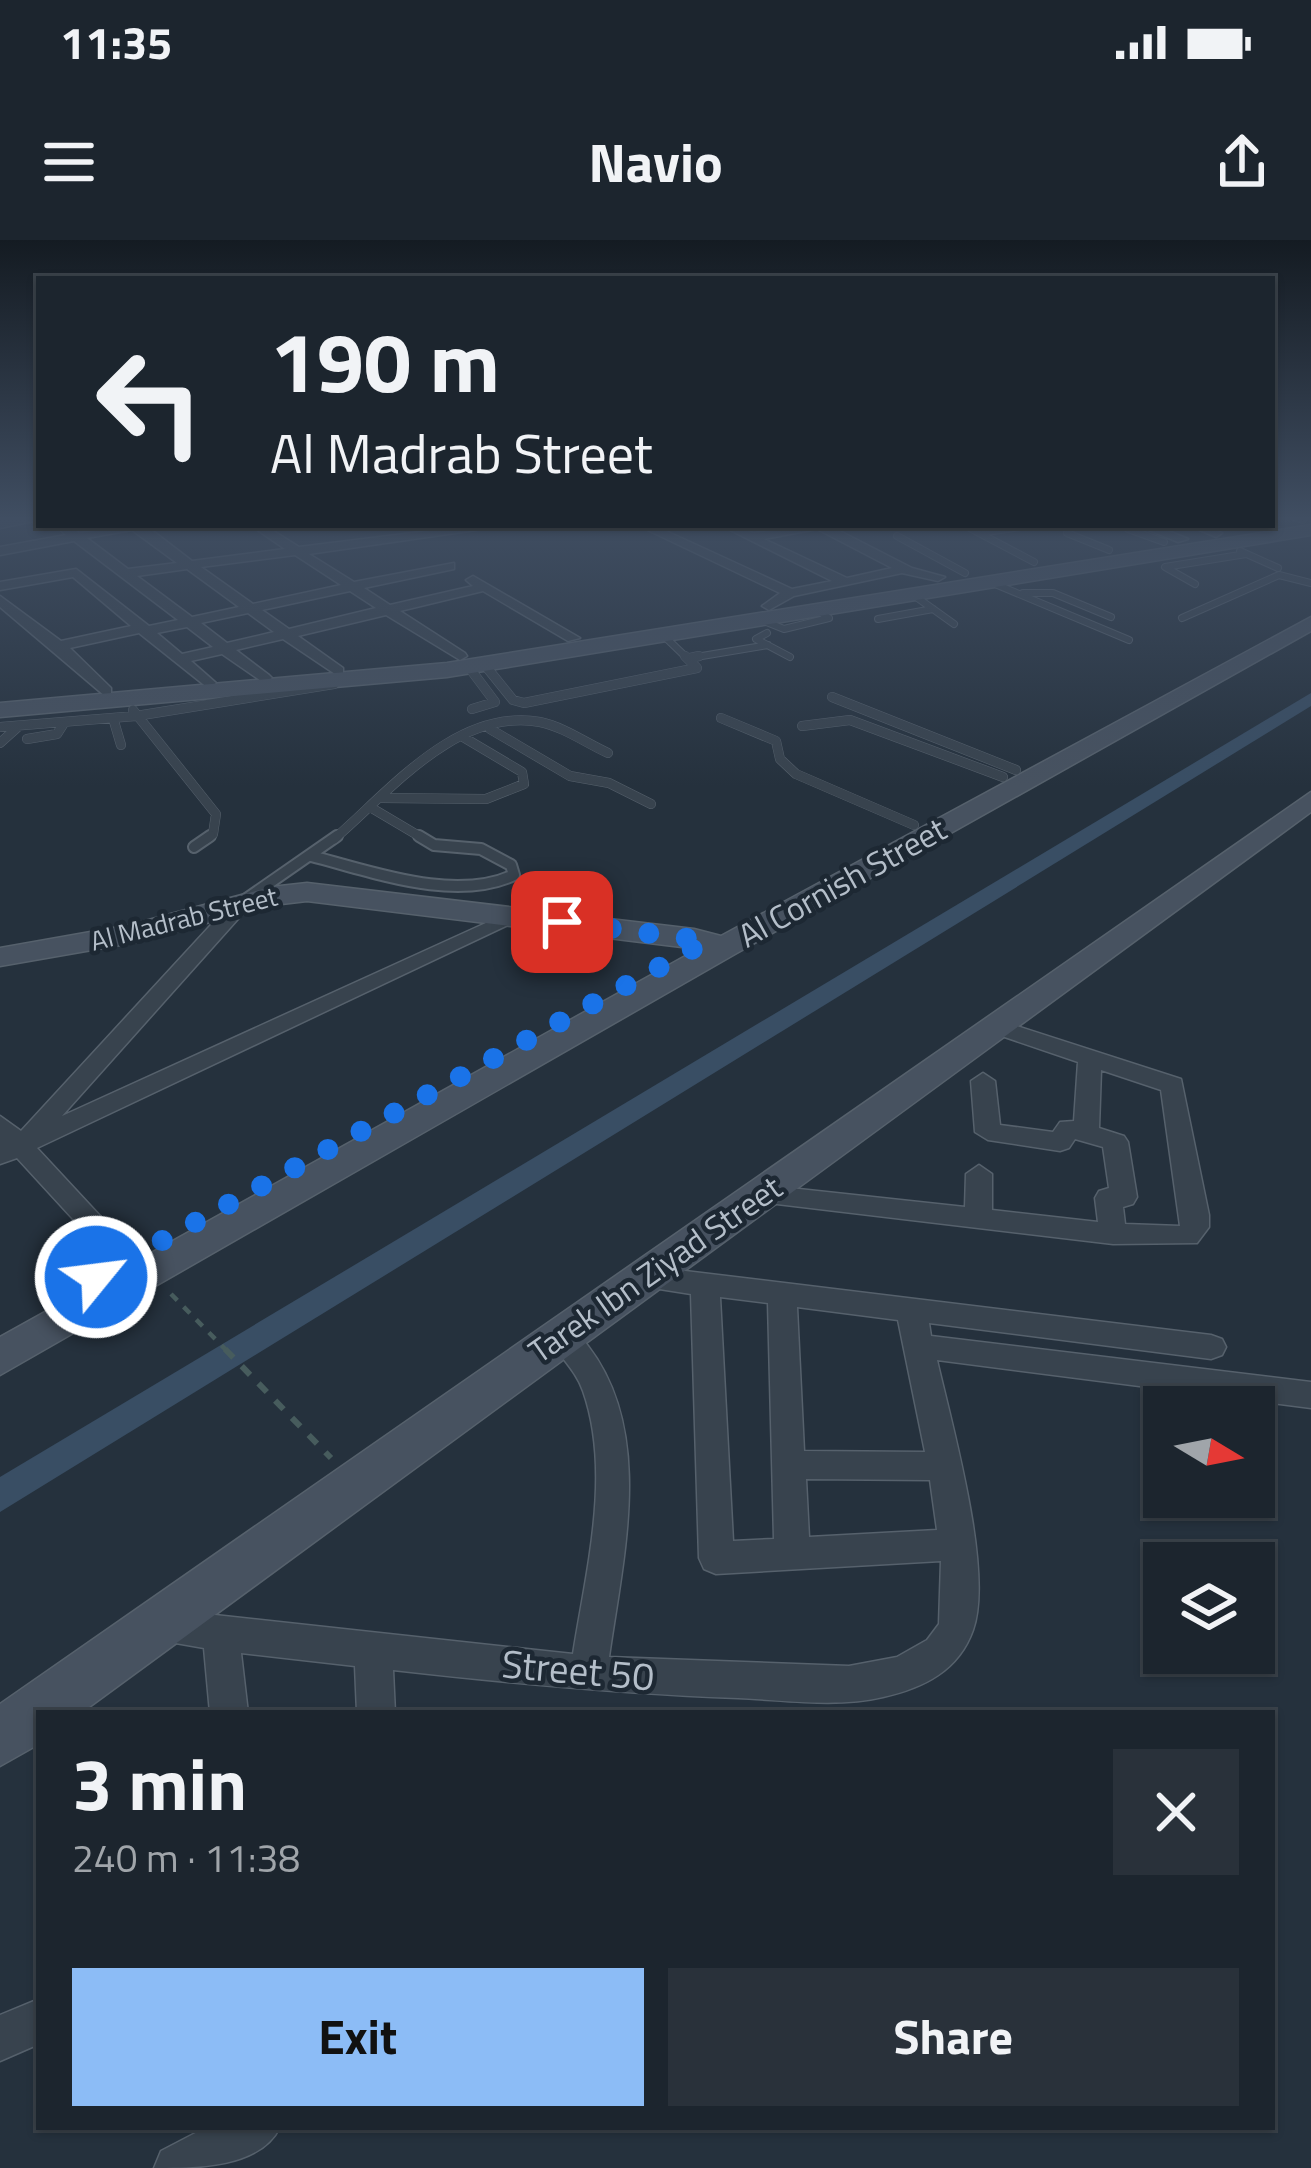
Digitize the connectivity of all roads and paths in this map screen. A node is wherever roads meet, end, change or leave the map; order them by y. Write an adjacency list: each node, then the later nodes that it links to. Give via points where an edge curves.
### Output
1 (8, 606): 34 (street)
2 (115, 606): 29 (street)
3 (169, 606): 26 (street)
4 (247, 606): 18 (street)
5 (265, 606): 18 (street)
6 (382, 606): 19 (street)
7 (405, 606): 19 (street)
8 (517, 606): 32 (street)
9 (778, 606): 25 (street)
10 (827, 606): 25 (main road)
11 (829, 606): 25 (main road)
12 (916, 606): 20 (lane)
13 (916, 606): 20 (lane)
14 (1027, 606): 22 (lane)
15 (1047, 606): 33 (lane)
16 (1085, 606): 23 (lane)
17 (1209, 606): 24 (lane)
18 (251, 609): 26 (street); 30 (street)
19 (388, 610): 30 (street); 40 (street)
20 (933, 610): 28 (lane)
21 (1311, 610): 61 (main road, Al Cornish Street)
22 (1045, 615)
23 (1111, 617)
24 (1182, 618)
25 (765, 619): 31 (main road); 32 (main road); 35 (lane, via 756,638)
26 (190, 622): 29 (street); 36 (street)
27 (1311, 623): 72 (main road, Al Cornish Street)
28 (954, 624)
29 (144, 630): 34 (street); 39 (street)
30 (286, 634): 36 (street); 41 (street)
31 (663, 635): 38 (lane); 40 (main road)
32 (573, 638): 40 (main road)
33 (1129, 640)
34 (60, 646): 44 (street)
35 (768, 646): 37 (lane); 38 (lane)
36 (225, 649): 39 (street); 42 (street)
37 (790, 657)
38 (690, 658): 40 (lane, via 695,669 524,703)
39 (180, 659): 43 (street)
40 (471, 662): 41 (main road); 48 (lane, via 495,702)
41 (338, 676): 42 (main road); 47 (main road)
42 (264, 678): 43 (main road)
43 (208, 682): 44 (main road)
44 (105, 691): 46 (main road)
45 (832, 697): 61 (lane)
46 (0, 700)
47 (133, 707): 49 (lane); 52 (main road); 67 (lane, via 216,814 213,834)
48 (472, 709)
49 (113, 718): 51 (lane); 59 (lane)
50 (721, 718): 66 (lane, via 776,741 796,774)
51 (64, 723): 53 (lane); 57 (lane, via 58,734)
52 (1, 724): 53 (lane)
53 (19, 726): 58 (lane)
54 (802, 726): 61 (lane, via 850,720)
55 (490, 729): 56 (lane); 60 (lane, via 541,722); 64 (lane, via 571,776 604,781)
56 (463, 737): 62 (lane); 62 (lane, via 522,772 524,784 478,800)
57 (27, 739)
58 (0, 743)
59 (121, 745)
60 (608, 754)
61 (1010, 774): 66 (main road, Al Cornish Street)
62 (381, 798): 65 (lane)
63 (1311, 800): 74 (main road, Tarek Ibn Ziyad Street)
64 (651, 804)
65 (370, 807): 68 (lane); 68 (lane, via 434,844 487,851 512,865 514,875 481,886)
66 (914, 825): 72 (main road, Al Cornish Street)
67 (194, 847)
68 (307, 860): 69 (lane); 70 (lane)
69 (288, 893): 70 (main road, Al Madrab Street); 71 (main road, Al Madrab Street)
70 (238, 906): 73 (main road, Al Madrab Street); 79 (street)
71 (518, 916): 72 (main road, Al Madrab Street); 79 (street)
72 (715, 944): 84 (main road, Al Cornish Street); 94 (main road, Al Cornish Street)
73 (0, 957)
74 (995, 1026): 75 (street); 81 (main road, Tarek Ibn Ziyad Street)
75 (1090, 1056): 78 (street); 83 (street, via 1175,1091 1195,1215 1187,1236)
76 (982, 1082): 78 (street, via 988,1132 1060,1142 1067,1128)
77 (0, 1124): 79 (street)
78 (1086, 1133): 83 (street, via 1116,1144 1124,1197 1108,1198)
79 (10, 1151): 84 (street)
80 (979, 1174): 82 (street)
81 (761, 1194): 82 (street); 85 (main road, Tarek Ibn Ziyad Street)
82 (978, 1219): 83 (street)
83 (1113, 1234)
84 (128, 1260): 90 (main road, Al Cornish Street)
85 (644, 1277): 86 (street); 91 (main road, Tarek Ibn Ziyad Street)
86 (705, 1285): 88 (street); 100 (street, via 712,1553)
87 (163, 1286): 98 (path)
88 (782, 1294): 89 (street); 96 (street)
89 (911, 1311): 92 (street); 93 (street)
90 (0, 1330)
91 (562, 1335): 98 (main road, Tarek Ibn Ziyad Street); 104 (street, via 602,1400 612,1496)
92 (918, 1346): 95 (street); 97 (street)
93 (1211, 1347)
94 (0, 1358)
95 (1311, 1395)
96 (788, 1465): 97 (street); 100 (street)
97 (942, 1466): 99 (street)
98 (355, 1483): 101 (main road, Tarek Ibn Ziyad Street)
99 (955, 1545): 100 (street); 104 (street, Street 50, via 956,1629 915,1670 884,1682)
100 (792, 1555)
101 (156, 1626): 102 (street, Street 50); 105 (main road, Tarek Ibn Ziyad Street)
102 (221, 1633): 103 (street, Street 50); 106 (street)
103 (373, 1650): 104 (street, Street 50); 107 (street)
104 (588, 1674)
105 (41, 1710)
106 (229, 1710)
107 (376, 1710)
108 (36, 1714): 109 (main road, Tarek Ibn Ziyad Street)
109 (0, 1738)
110 (36, 2022): 111 (street)
111 (0, 2038)
112 (250, 2130): 113 (street)
113 (178, 2168)

